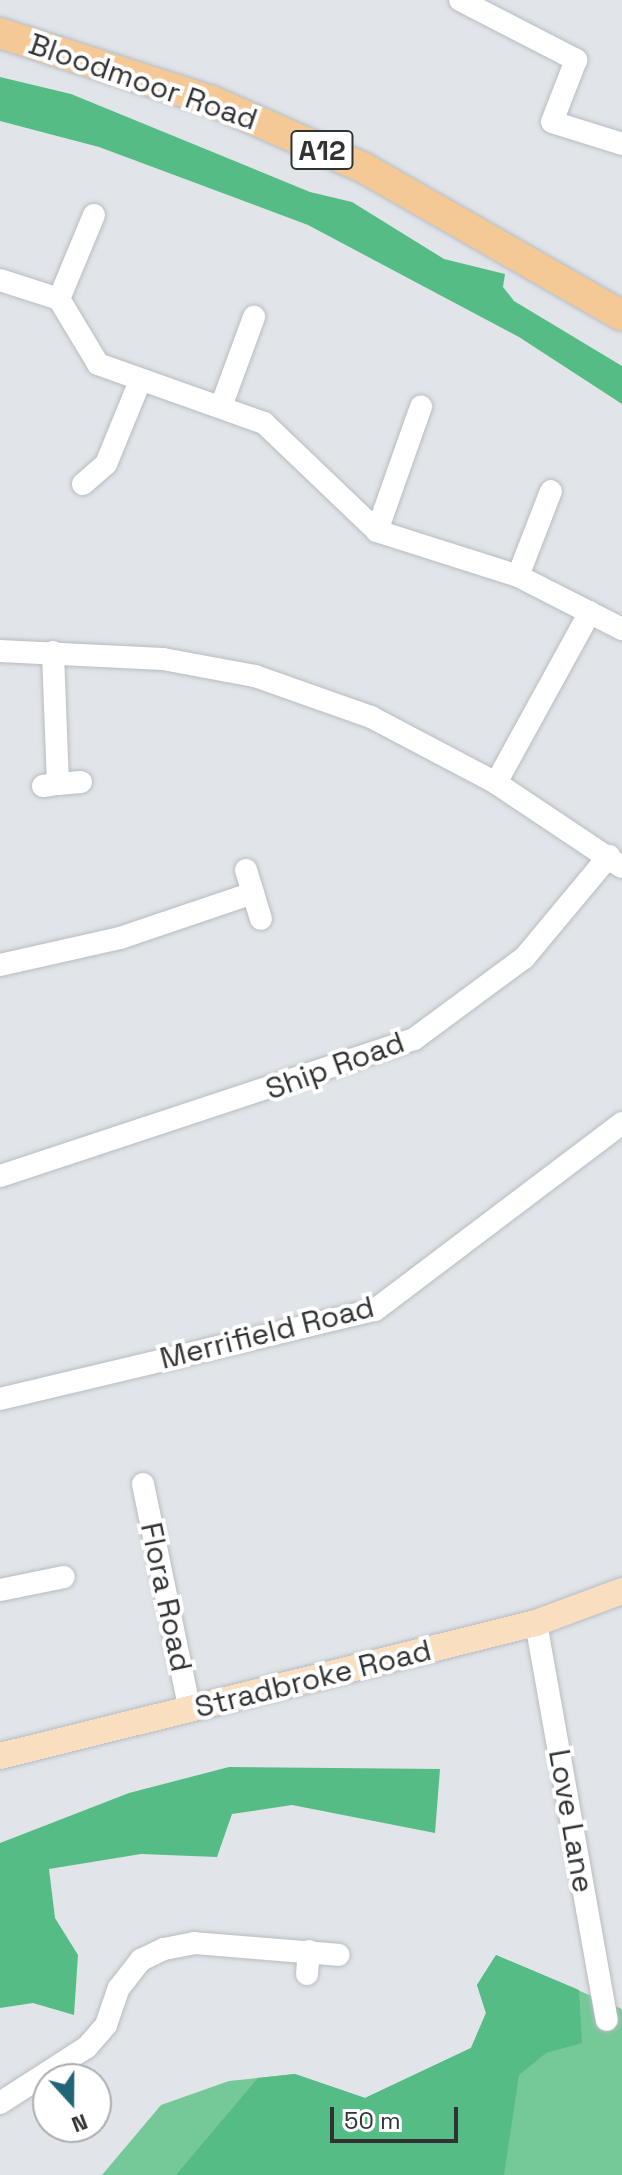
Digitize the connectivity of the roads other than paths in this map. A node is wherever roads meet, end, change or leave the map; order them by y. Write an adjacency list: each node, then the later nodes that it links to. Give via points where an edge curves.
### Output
1 (460, 0): 3 (street, via 576,60 552,122)
2 (0, 33): 7 (highway, Bloodmoor Road / A12, via 212,101 350,162 472,224)
3 (622, 144)
4 (94, 215): 6 (street)
5 (0, 280): 6 (street)
6 (59, 299): 9 (street, via 85,352)
7 (622, 316)
8 (254, 317): 10 (street)
9 (140, 381): 10 (street); 12 (street, via 106,464)
10 (222, 404): 14 (street, via 285,438 353,516)
11 (442, 413): 14 (street, via 414,404)
12 (83, 484)
13 (551, 491): 15 (street)
14 (377, 531): 15 (street)
15 (518, 576): 16 (street)
16 (590, 612): 17 (street); 21 (street)
17 (622, 629)
18 (0, 651): 19 (street)
19 (53, 652): 20 (street, via 50,785); 21 (street, via 163,659 255,676 371,717)
20 (81, 782)
21 (496, 783): 22 (street)
22 (616, 861): 28 (street, Ship Road, via 524,958 414,1039)
23 (246, 870): 24 (street)
24 (253, 893): 25 (street); 26 (street, via 120,938)
25 (261, 919)
26 (0, 965)
27 (622, 1123): 29 (street, Merrifield Road, via 375,1310)
28 (0, 1176)
29 (0, 1399)
30 (143, 1484): 35 (street, Flora Road)
31 (64, 1577): 32 (street)
32 (0, 1590)
33 (622, 1591): 34 (main road, Stradbroke Road)
34 (536, 1623): 35 (main road, Stradbroke Road); 40 (street, Love Lane)
35 (190, 1710): 36 (main road, Stradbroke Road)
36 (0, 1756)
37 (309, 1951): 38 (street); 39 (street); 41 (street, via 194,1943 141,1960 119,1988 106,2025 87,2047)
38 (339, 1955)
39 (307, 1974)
40 (607, 2020)
41 (0, 2103)

